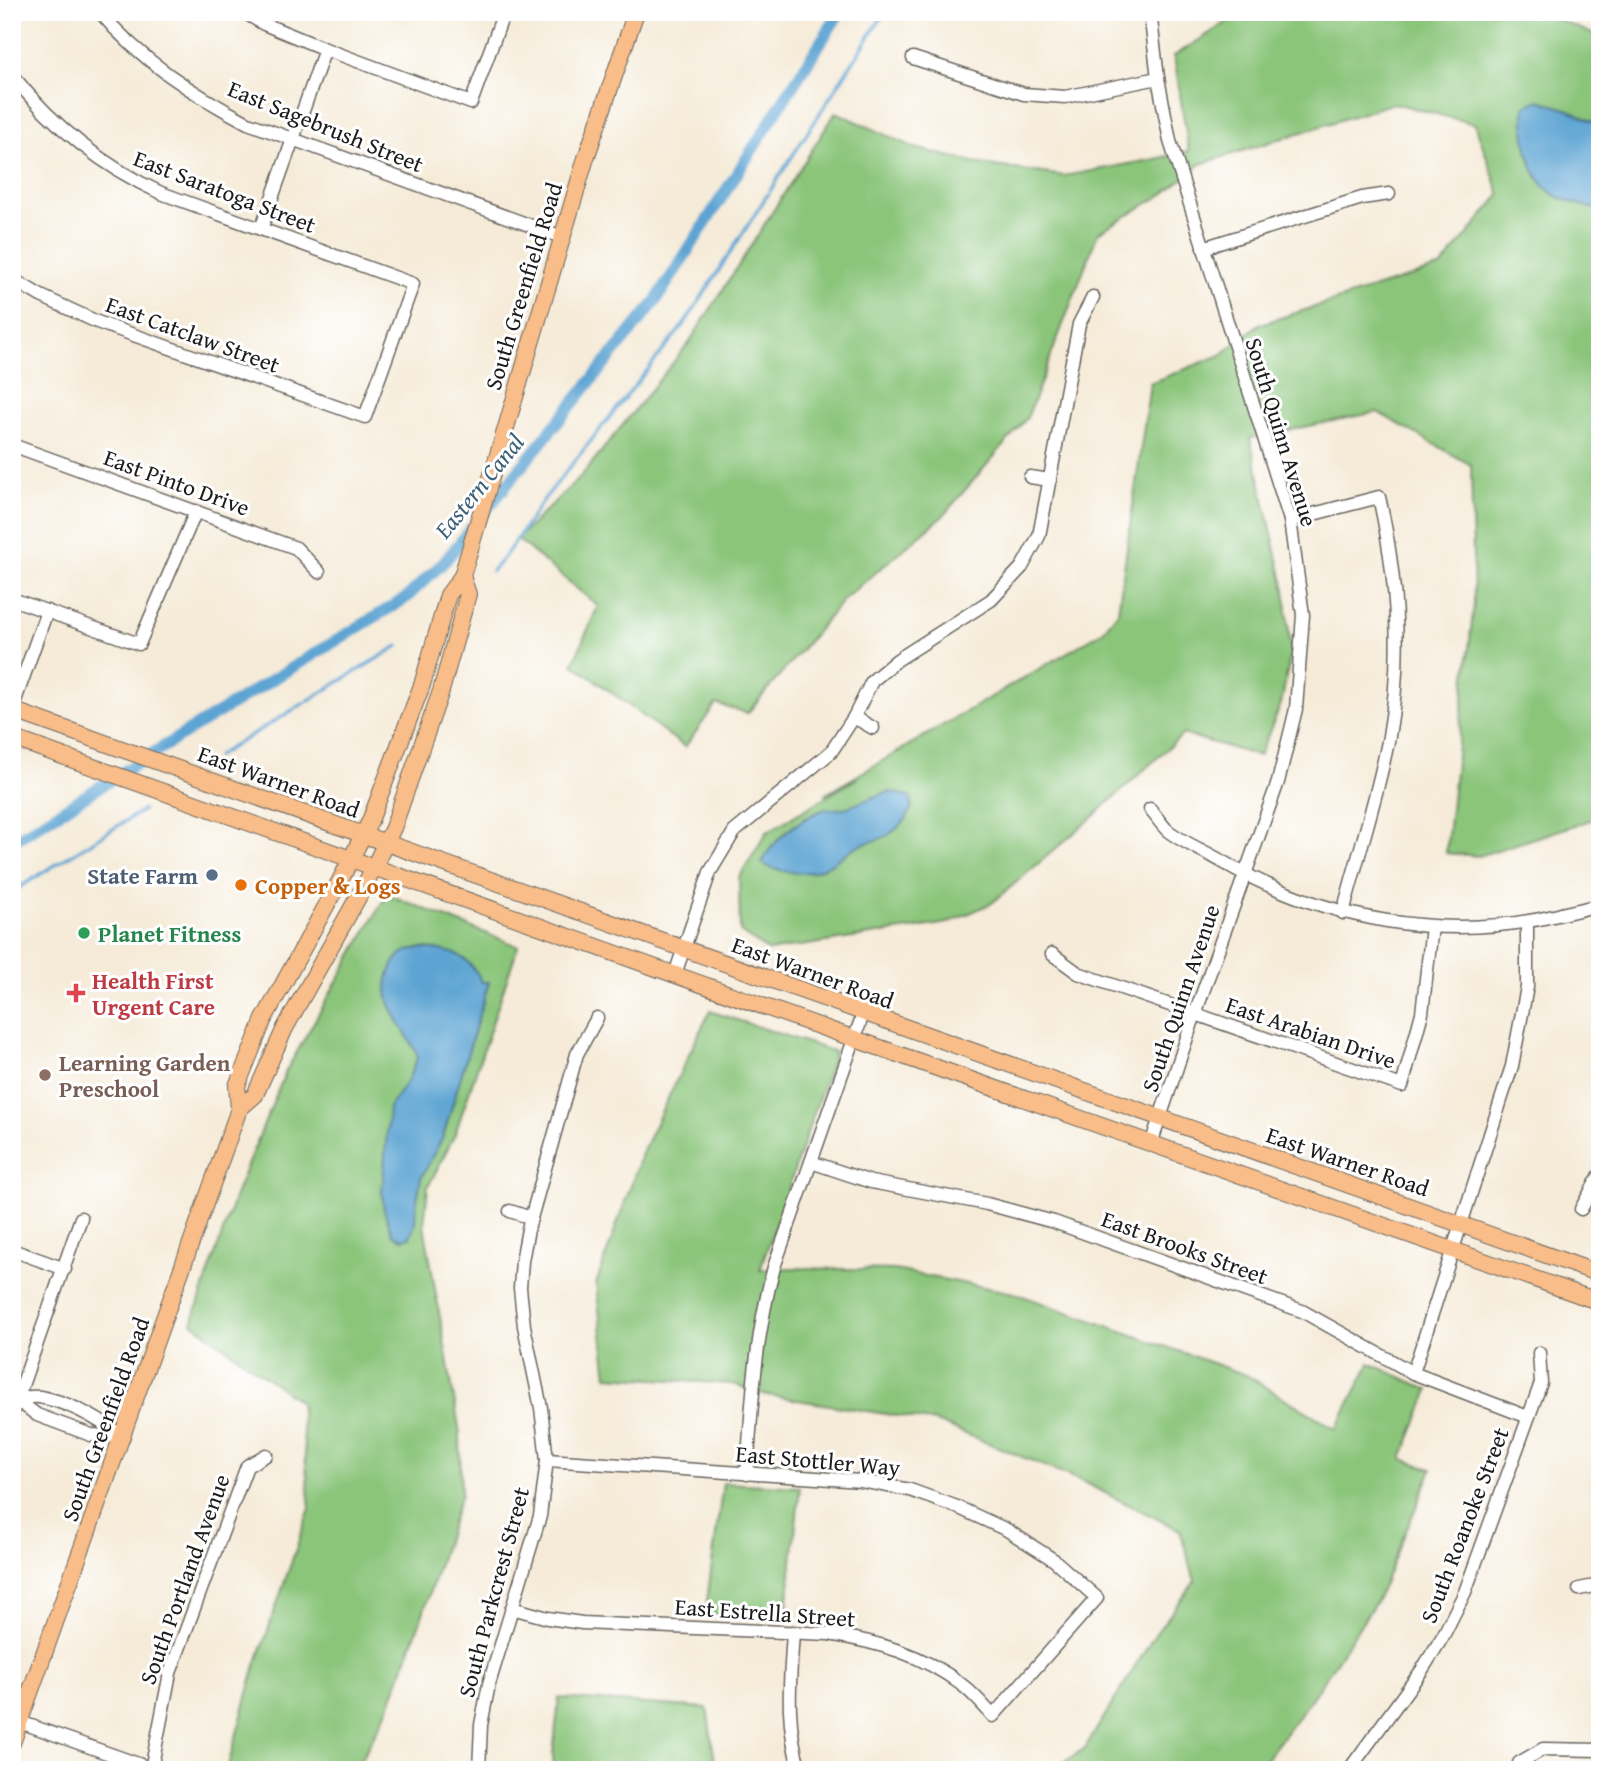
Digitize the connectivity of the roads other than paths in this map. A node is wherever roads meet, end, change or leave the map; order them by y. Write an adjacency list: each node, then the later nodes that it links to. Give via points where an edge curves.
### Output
1 (100, 12): 10 (street, East Sagebrush Street, via 138,51 188,88 248,123)
2 (244, 12): 6 (street)
3 (504, 12): 6 (street, via 471,103)
4 (636, 12): 13 (main road, South Greenfield Road)
5 (1150, 12): 9 (street, South Quinn Avenue)
6 (325, 49): 10 (street)
7 (914, 58): 9 (street, via 1024,94 1044,96 1065,97)
8 (12, 75): 12 (street, East Saratoga Street, via 39,108 98,159 161,193)
9 (1158, 78): 14 (street, South Quinn Avenue, via 1170,141)
10 (293, 140): 12 (street); 13 (street, East Sagebrush Street)
11 (1389, 194): 14 (street, via 1362,198)
12 (261, 229): 17 (street, East Saratoga Street, via 413,284)
13 (562, 237): 24 (main road, South Greenfield Road)
14 (1203, 248): 22 (street, South Quinn Avenue)
15 (12, 279): 17 (street, East Catclaw Street, via 97,322)
16 (1093, 297): 20 (street, via 1079,324)
17 (365, 416)
18 (12, 444): 21 (street, East Pinto Drive)
19 (1030, 477): 20 (street)
20 (1050, 480): 28 (street, via 1039,536 1022,567 991,600 872,681)
21 (196, 511): 23 (street, East Pinto Drive, via 296,548); 26 (street, via 139,644)
22 (1290, 520): 36 (street, South Quinn Avenue, via 1303,615 1296,709 1278,782); 38 (street, via 1379,497 1394,574 1394,700 1380,775)
23 (319, 572)
24 (462, 576): 32 (main road, South Greenfield Road, via 448,595 422,685); 33 (main road, South Greenfield Road, via 468,594 441,691)
25 (12, 598): 26 (street)
26 (47, 611): 27 (street)
27 (12, 709): 32 (main road, East Warner Road)
28 (854, 718): 29 (street); 41 (street, via 831,752 734,832 710,872)
29 (873, 728)
30 (12, 738): 34 (main road)
31 (1150, 809): 36 (street, via 1166,829)
32 (363, 835): 33 (main road, East Warner Road); 34 (main road, South Greenfield Road)
33 (385, 843): 35 (main road, South Greenfield Road); 41 (main road, East Warner Road)
34 (351, 860): 35 (main road); 48 (main road, South Greenfield Road, via 264,1018 237,1086)
35 (373, 868): 43 (main road); 48 (main road, South Greenfield Road, via 285,1028 255,1095)
36 (1245, 874): 38 (street); 45 (street, South Quinn Avenue)
37 (1600, 904): 39 (street)
38 (1343, 912): 40 (street)
39 (1527, 923): 40 (street); 57 (street, via 1527,987 1518,1040)
40 (1432, 927): 45 (street, East Arabian Drive, via 1422,1013 1402,1086)
41 (684, 950): 43 (street); 44 (main road, East Warner Road)
42 (1052, 954): 45 (street, East Arabian Drive, via 1078,973)
43 (676, 974): 47 (main road)
44 (863, 1014): 47 (street); 49 (main road, East Warner Road)
45 (1195, 1014): 49 (street, South Quinn Avenue)
46 (597, 1018): 56 (street, South Parkcrest Street, via 578,1054)
47 (855, 1040): 50 (main road); 51 (street)
48 (239, 1109): 68 (main road, South Greenfield Road)
49 (1160, 1119): 50 (street, South Quinn Avenue); 57 (main road, East Warner Road)
50 (1152, 1144): 59 (main road)
51 (811, 1162): 64 (street, East Brooks Street, via 871,1182 1054,1222 1302,1311); 71 (street, via 763,1307)
52 (1600, 1175): 53 (street)
53 (1581, 1209)
54 (510, 1211): 56 (street)
55 (81, 1218): 60 (street)
56 (531, 1218): 70 (street, South Parkcrest Street, via 520,1288)
57 (1461, 1224): 59 (street); 61 (main road, East Warner Road)
58 (12, 1250): 60 (street)
59 (1453, 1250): 62 (main road); 64 (street)
60 (65, 1269): 65 (street)
61 (1600, 1275)
62 (1600, 1302)
63 (1539, 1353): 67 (street, South Roanoke Street, via 1541,1382)
64 (1413, 1373): 67 (street, East Brooks Street)
65 (15, 1398): 66 (street); 68 (street, via 37,1415 73,1429); 68 (street, via 39,1397 96,1417)
66 (12, 1414)
67 (1528, 1418): 84 (street, South Roanoke Street, via 1465,1592 1443,1636)
68 (123, 1437): 77 (main road, South Greenfield Road)
69 (266, 1455): 81 (street, South Portland Avenue, via 247,1466 170,1673)
70 (547, 1460): 71 (street, East Stottler Way); 74 (street, South Parkcrest Street, via 540,1516)
71 (747, 1474): 76 (street, East Stottler Way, via 862,1481 910,1490 1007,1530 1054,1560 1097,1598)
72 (1600, 1585): 73 (street)
73 (1579, 1589)
74 (512, 1608): 75 (street, East Estrella Street, via 582,1623); 82 (street, South Parkcrest Street, via 488,1684)
75 (793, 1632): 76 (street, East Estrella Street, via 842,1636 903,1651 963,1685); 83 (street, via 791,1736)
76 (993, 1716)
77 (20, 1722): 78 (main road, South Greenfield Road); 81 (street)
78 (12, 1743)
79 (1600, 1750): 80 (street, via 1543,1749)
80 (1519, 1763)
81 (152, 1769)
82 (479, 1770)
83 (800, 1770)
84 (1349, 1770)

